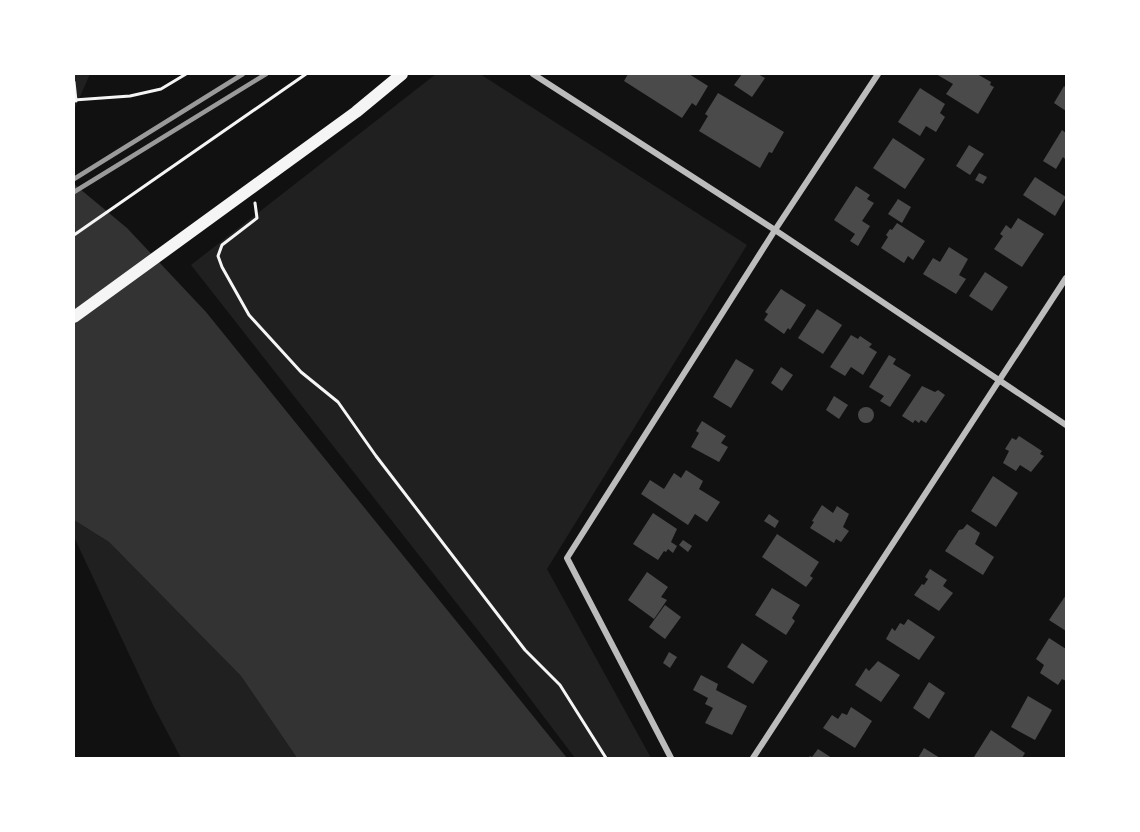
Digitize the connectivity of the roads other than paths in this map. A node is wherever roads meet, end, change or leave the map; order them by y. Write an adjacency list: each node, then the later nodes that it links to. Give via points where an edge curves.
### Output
1 (402, 74): 6 (main road, via 356,112)
2 (533, 74): 4 (street)
3 (878, 74): 4 (street)
4 (775, 231): 7 (street); 9 (street, via 567,558)
5 (1066, 278): 7 (street)
6 (74, 317)
7 (999, 381): 8 (street); 10 (street)
8 (1066, 425)
9 (671, 759)
10 (753, 759)

